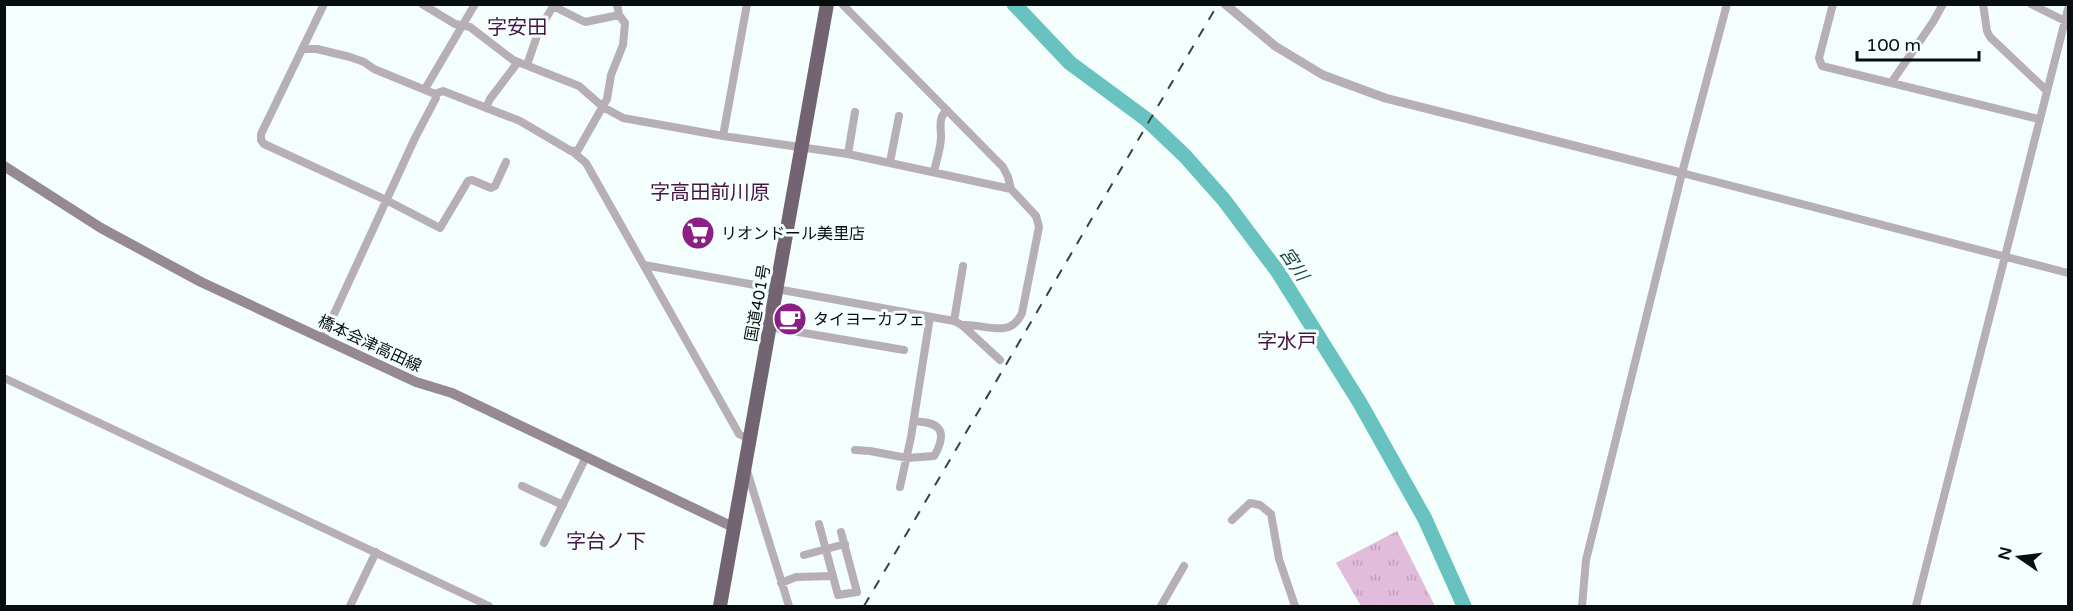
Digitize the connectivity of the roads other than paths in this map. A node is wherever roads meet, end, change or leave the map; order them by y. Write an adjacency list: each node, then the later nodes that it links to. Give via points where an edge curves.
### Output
1 (324, 4): 18 (street)
2 (422, 4): 17 (street)
3 (475, 4): 17 (street)
4 (617, 4): 15 (street)
5 (747, 4): 30 (street)
6 (827, 4): 31 (highway, 国道401号)
7 (842, 4): 26 (street)
8 (1225, 4): 38 (street, via 1275,46 1323,75 1385,98)
9 (1727, 4): 38 (street)
10 (1833, 4): 20 (street, via 1819,58 1822,66)
11 (1942, 4): 20 (street)
12 (1983, 4): 22 (street, via 1990,37)
13 (2031, 4): 16 (street)
14 (2068, 9): 16 (street)
15 (619, 15): 19 (street, via 585,22 552,8); 24 (street, via 625,23 625,38)
16 (2065, 21): 22 (street)
17 (463, 25): 19 (street); 21 (street)
18 (302, 49): 21 (street, via 350,57); 40 (street, via 261,140)
19 (523, 64): 24 (street, via 579,86); 25 (street)
20 (1891, 83): 29 (street)
21 (425, 89): 23 (street)
22 (2047, 91): 29 (street)
23 (435, 94): 25 (street, via 443,91); 40 (street)
24 (603, 107): 30 (street, via 623,118); 32 (street, via 578,150)
25 (486, 108): 32 (street, via 520,121)
26 (947, 110): 37 (street, via 939,126 941,138); 39 (street, via 1003,167)
27 (855, 112): 33 (street)
28 (899, 116): 35 (street)
29 (2039, 119): 41 (street)
30 (723, 136): 31 (street)
31 (801, 147): 33 (street); 45 (highway, 国道401号)
32 (572, 151): 42 (street, via 586,164)
33 (848, 154): 35 (street)
34 (506, 162): 40 (street, via 491,188 468,181 440,228)
35 (890, 162): 37 (street)
36 (4, 166): 49 (main road, 橋本会津高田線, via 145,252)
37 (934, 172): 39 (street)
38 (1682, 174): 41 (street); 80 (street, via 1586,560)
39 (1011, 189): 47 (street, via 1036,216 1039,227 1022,313 1016,322 1000,330)
40 (386, 200): 49 (street)
41 (2004, 258): 44 (street); 81 (street)
42 (644, 265): 45 (street); 54 (street, via 739,434)
43 (963, 266): 47 (street)
44 (2068, 273)
45 (776, 288): 46 (street); 48 (highway, 国道401号)
46 (930, 317): 47 (street); 53 (street)
47 (958, 323): 51 (street)
48 (769, 327): 50 (street); 54 (highway, 国道401号)
49 (323, 338): 56 (main road, 橋本会津高田線, via 416,382 452,393)
50 (904, 350)
51 (1000, 360)
52 (4, 378): 69 (street)
53 (914, 421): 57 (street); 57 (street, via 938,427 940,440 934,456)
54 (749, 440): 58 (highway, 国道401号)
55 (855, 450): 57 (street)
56 (586, 457): 61 (street); 64 (main road, 橋本会津高田線)
57 (907, 458): 60 (street)
58 (744, 468): 64 (highway, 国道401号); 73 (street)
59 (522, 486): 61 (street)
60 (900, 487)
61 (562, 506): 66 (street)
62 (1232, 520): 79 (street, via 1250,503 1260,505 1270,514 1279,559)
63 (819, 524): 68 (street)
64 (733, 527): 76 (highway, 国道401号)
65 (841, 532): 67 (street)
66 (544, 543)
67 (844, 544): 68 (street); 72 (street, via 857,592 838,595)
68 (826, 549): 70 (street); 72 (street)
69 (376, 552): 74 (street); 75 (street)
70 (804, 555)
71 (1184, 566): 78 (street)
72 (833, 576): 73 (street, via 796,577)
73 (781, 583): 77 (street)
74 (350, 606)
75 (489, 606)
76 (720, 606)
77 (789, 606)
78 (1161, 606)
79 (1295, 606)
80 (1581, 606)
81 (1916, 606)

